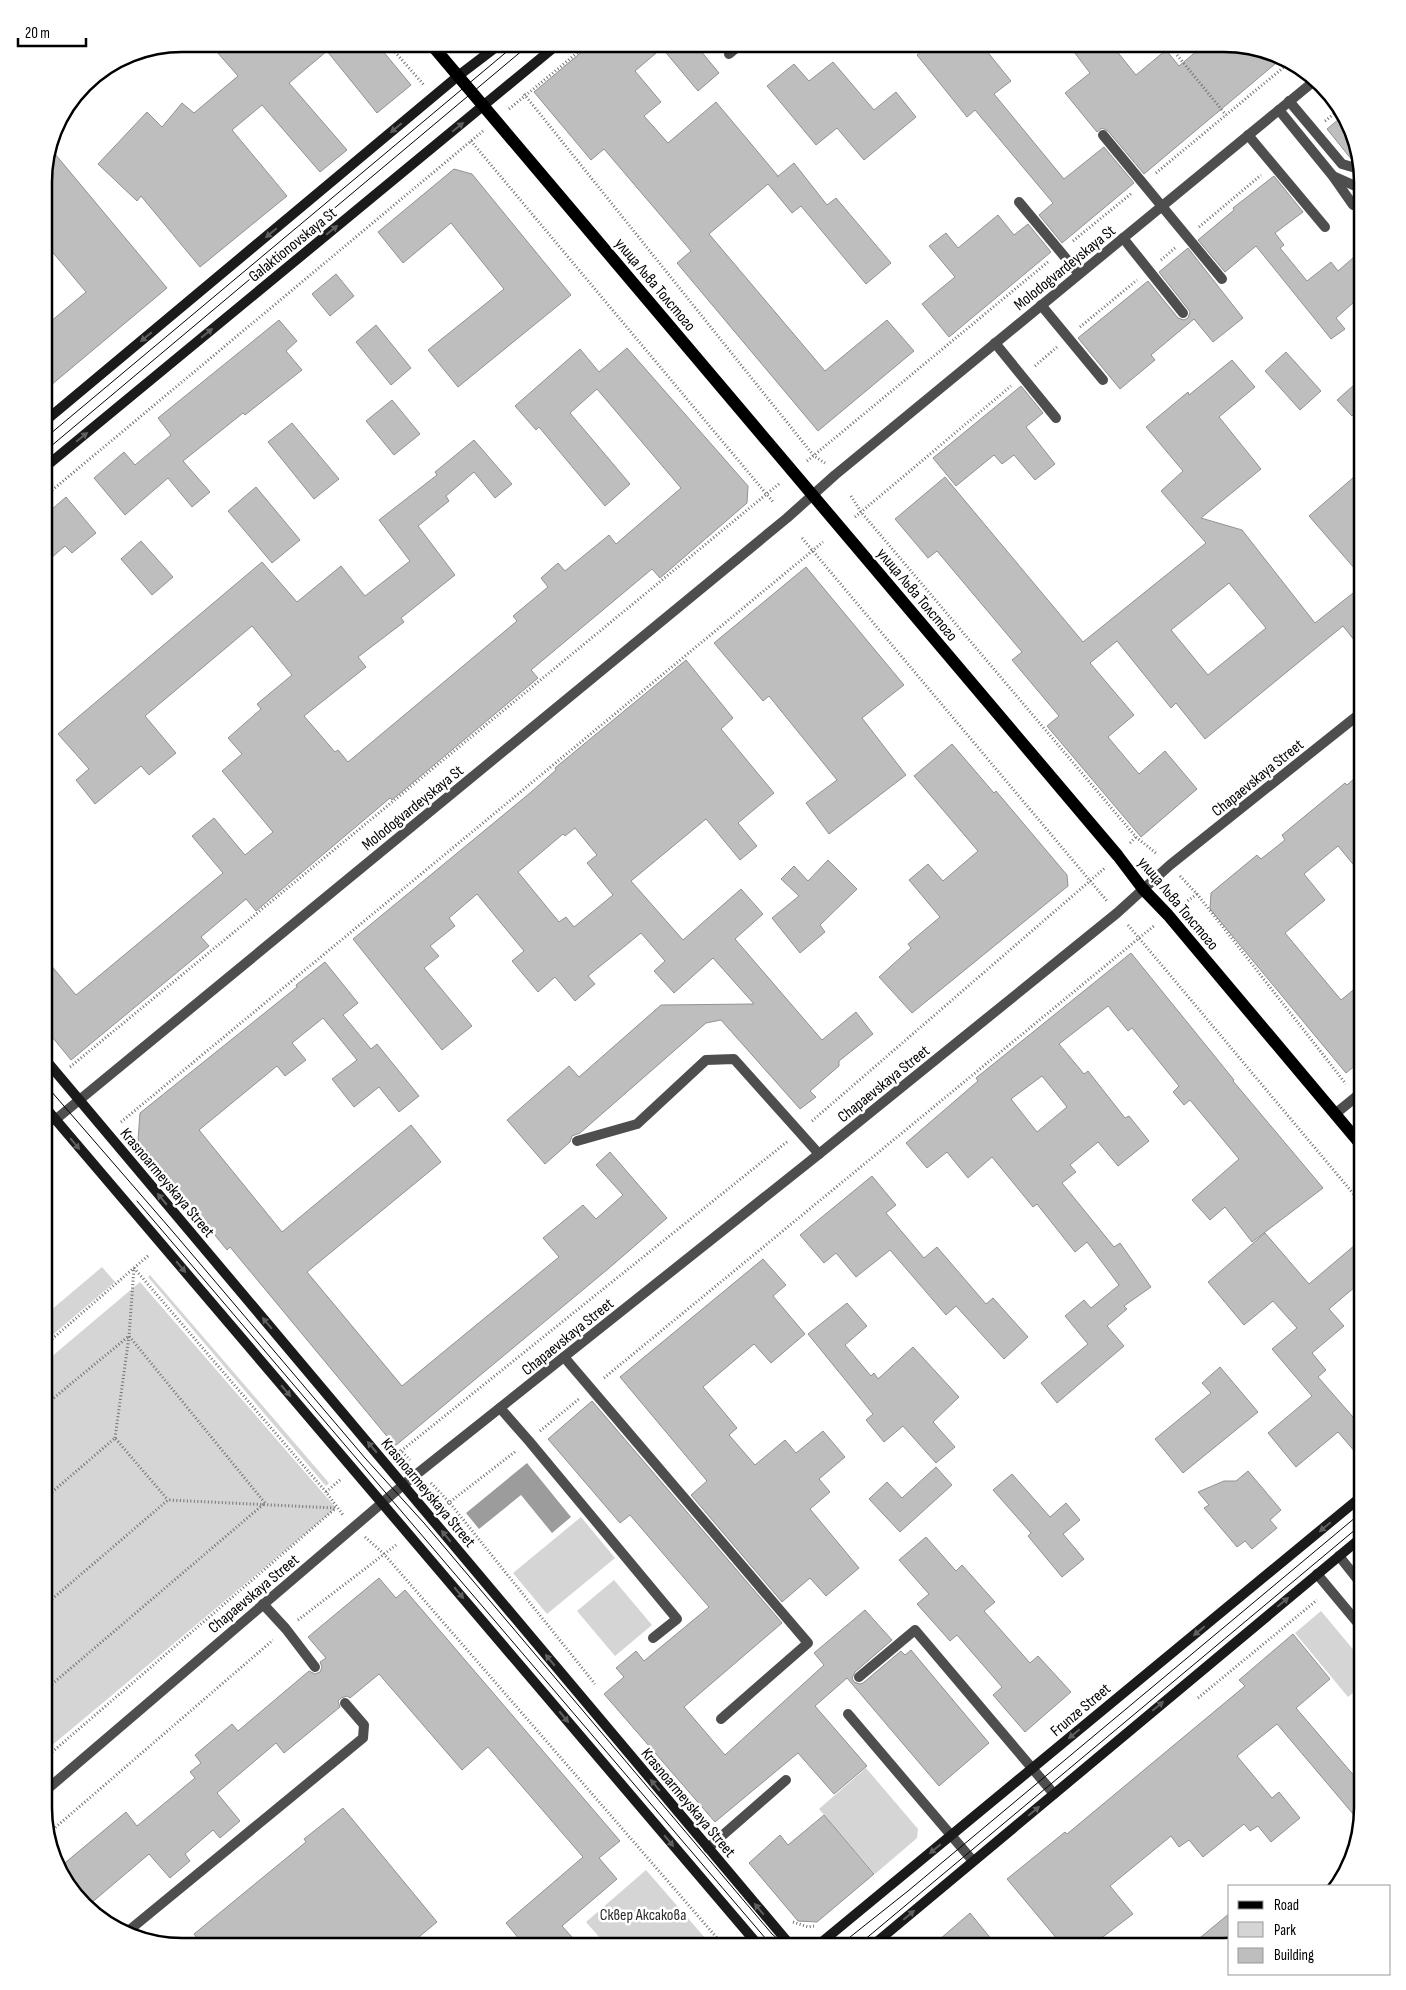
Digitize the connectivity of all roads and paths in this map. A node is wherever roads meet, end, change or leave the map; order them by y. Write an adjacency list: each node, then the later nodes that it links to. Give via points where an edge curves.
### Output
1 (395, 52): 11 (path)
2 (438, 52): 7 (main road, улица Льва Толстого)
3 (489, 52): 7 (main road, Galaktionovskaya St)
4 (548, 52): 8 (main road, Galaktionovskaya St)
5 (578, 52): 10 (path)
6 (1177, 56): 16 (path)
7 (458, 76): 11 (main road, Galaktionovskaya St); 13 (main road, улица Льва Толстого)
8 (516, 79): 10 (path); 13 (main road, Galaktionovskaya St)
9 (1309, 85): 12 (street, Molodogvardeyskaya St)
10 (525, 96): 17 (path); 44 (path)
11 (433, 97): 42 (main road, Galaktionovskaya St, one-way to 42)
12 (1289, 101): 14 (street, Molodogvardeyskaya St); 19 (street)
13 (484, 106): 17 (main road, улица Льва Толстого); 18 (main road, Galaktionovskaya St, one-way to 13)
14 (1279, 110): 21 (street, Molodogvardeyskaya St); 25 (street)
15 (1334, 114): 19 (path)
16 (1226, 115)
17 (496, 120): 22 (path); 51 (main road, улица Льва Толстого)
18 (456, 128): 22 (path); 45 (main road, Galaktionovskaya St, one-way to 18)
19 (1313, 131): 24 (street, via 1342,164)
20 (1103, 135): 28 (street)
21 (1248, 135): 23 (street); 28 (street, Molodogvardeyskaya St)
22 (471, 141): 49 (path); 50 (path)
23 (1273, 165): 30 (street); 31 (path)
24 (1352, 167)
25 (1332, 175): 26 (street); 29 (street)
26 (1354, 185)
27 (1019, 202): 34 (street)
28 (1163, 205): 31 (street); 32 (street, Molodogvardeyskaya St)
29 (1353, 205)
30 (1325, 227)
31 (1188, 237): 33 (path); 35 (street)
32 (1123, 238): 33 (street); 34 (street, Molodogvardeyskaya St)
33 (1148, 270): 37 (street); 38 (path)
34 (1079, 274): 36 (street, Molodogvardeyskaya St)
35 (1222, 278)
36 (1041, 305): 38 (street); 39 (street, Molodogvardeyskaya St)
37 (1183, 313)
38 (1068, 338): 40 (path); 41 (street)
39 (995, 343): 40 (street); 51 (street, Molodogvardeyskaya St)
40 (1022, 376): 43 (street); 54 (path)
41 (1103, 380)
42 (53, 415)
43 (1056, 418)
44 (814, 456): 46 (path); 47 (path)
45 (53, 461)
46 (805, 463)
47 (826, 464)
48 (780, 483): 50 (path)
49 (53, 490)
50 (766, 494): 53 (path); 70 (path)
51 (812, 494): 61 (main road, улица Льва Толстого); 73 (street, Molodogvardeyskaya St, via 787,518)
52 (852, 496): 54 (path)
53 (774, 504)
54 (861, 512): 55 (path); 60 (path)
55 (852, 519)
56 (802, 538): 58 (path)
57 (823, 542): 58 (path)
58 (812, 552): 63 (path); 77 (path)
59 (1354, 718): 62 (street, Chapaevskaya Street)
60 (1136, 837): 61 (path); 62 (path)
61 (1118, 856): 63 (path); 64 (main road, улица Льва Толстого)
62 (1170, 865): 64 (street, Chapaevskaya Street); 65 (path)
63 (1091, 881): 66 (path); 78 (path)
64 (1143, 889): 66 (street, Chapaevskaya Street); 67 (main road, улица Льва Толстого)
65 (1197, 894): 67 (path); 71 (path)
66 (1117, 913): 68 (path); 81 (street, Chapaevskaya Street)
67 (1168, 915): 68 (path); 74 (main road, улица Льва Толстого)
68 (1138, 936): 82 (path); 87 (path)
69 (52, 1068): 73 (main road, Krasnoarmeyskaya Street)
70 (68, 1069)
71 (1354, 1088)
72 (1354, 1098): 74 (street)
73 (80, 1100): 76 (street, Molodogvardeyskaya St); 93 (main road, Krasnoarmeyskaya Street, one-way to 73)
74 (1335, 1114): 79 (main road, улица Льва Толстого)
75 (52, 1116): 76 (main road)
76 (56, 1120): 98 (main road, one-way to 98)
77 (121, 1122)
78 (799, 1132): 80 (street, via 734,1059 706,1060 637,1124); 81 (street); 92 (path)
79 (1354, 1137)
80 (576, 1141)
81 (819, 1154): 86 (street, Chapaevskaya Street)
82 (1354, 1194)
83 (134, 1268): 84 (path); 85 (path); 100 (path, via 326,1492)
84 (129, 1336): 88 (path); 90 (path); 97 (path)
85 (52, 1339)
86 (564, 1357): 87 (street); 89 (street, Chapaevskaya Street)
87 (590, 1390): 91 (path); 117 (street, via 808,1643)
88 (52, 1399)
89 (500, 1408): 91 (street); 93 (street, Chapaevskaya Street)
90 (115, 1438): 94 (path); 95 (path)
91 (529, 1441): 96 (path); 111 (street, via 677,1619)
92 (401, 1451)
93 (403, 1485): 98 (street, Chapaevskaya Street); 125 (main road, Krasnoarmeyskaya Street, one-way to 93)
94 (52, 1492)
95 (168, 1500): 97 (path); 107 (path)
96 (450, 1502)
97 (265, 1503): 100 (path); 114 (path)
98 (381, 1503): 101 (street, Chapaevskaya Street); 129 (main road, one-way to 129)
99 (1354, 1503): 119 (main road, Frunze Street, one-way to 119)
100 (336, 1508): 101 (path); 118 (path)
101 (354, 1527): 103 (path); 108 (street, Chapaevskaya Street)
102 (1354, 1544): 104 (main road)
103 (384, 1554): 110 (path); 128 (path)
104 (1339, 1556): 105 (main road); 106 (street)
105 (1316, 1574): 109 (street); 122 (main road, one-way to 105)
106 (1354, 1575)
107 (52, 1599)
108 (263, 1604): 110 (street); 121 (street, Chapaevskaya Street)
109 (1354, 1619)
110 (286, 1629): 112 (street); 123 (path)
111 (653, 1638)
112 (315, 1667)
113 (859, 1676): 119 (street, via 916,1630)
114 (52, 1684)
115 (345, 1703): 127 (street, via 364,1725 362,1738)
116 (848, 1714): 124 (street)
117 (721, 1719)
118 (52, 1752)
119 (1032, 1768): 122 (street); 124 (main road, Frunze Street)
120 (786, 1780): 125 (street)
121 (52, 1785)
122 (1054, 1794): 126 (main road, one-way to 122)
123 (55, 1828)
124 (951, 1836): 126 (street); 131 (main road, Frunze Street, one-way to 131)
125 (708, 1848): 130 (main road, Krasnoarmeyskaya Street, one-way to 125)
126 (973, 1861): 132 (main road, one-way to 126)
127 (132, 1928)
128 (717, 1938)
129 (752, 1938)
130 (784, 1938)
131 (827, 1938)
132 (882, 1938)

